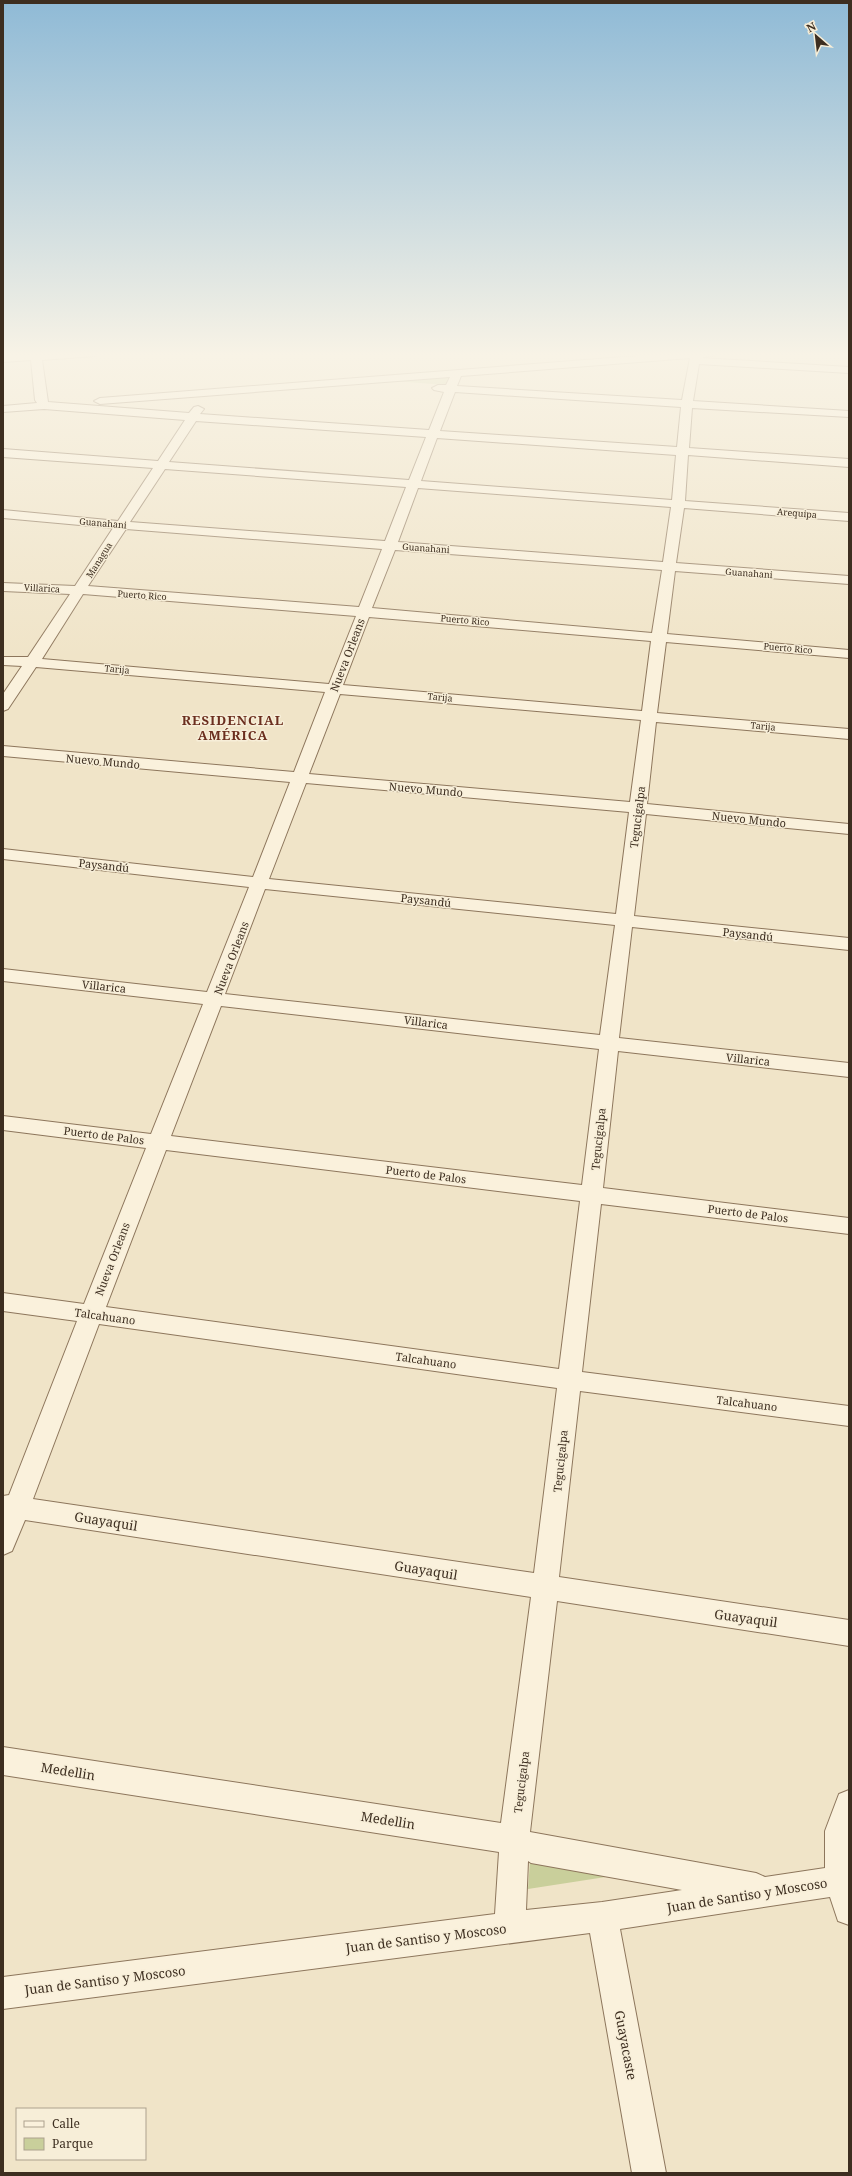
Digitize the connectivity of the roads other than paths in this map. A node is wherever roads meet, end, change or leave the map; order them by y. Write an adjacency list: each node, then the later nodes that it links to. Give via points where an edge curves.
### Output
1 (22, 455): 7 (street, Arequipa)
2 (168, 455): 7 (street, Managua)
3 (425, 455): 8 (street, Nueva Orleans)
4 (684, 455): 9 (street, Tegucigalpa)
5 (719, 455): 6 (street)
6 (849, 464)
7 (160, 466): 8 (street, Arequipa); 14 (street, Managua)
8 (414, 484): 9 (street, Arequipa); 15 (street, Nueva Orleans)
9 (678, 503): 11 (street, Arequipa); 16 (street, Tegucigalpa)
10 (3, 514): 12 (street, Guanahani)
11 (849, 517)
12 (51, 519): 13 (street); 14 (street, Guanahani)
13 (3, 521)
14 (120, 525): 15 (street, Guanahani); 19 (street, Managua)
15 (390, 546): 16 (street, Guanahani); 20 (street, Nueva Orleans)
16 (668, 567): 17 (street, Guanahani); 21 (street, Tegucigalpa)
17 (849, 580)
18 (3, 586): 19 (street, Villarica)
19 (80, 590): 20 (street, Puerto Rico); 24 (street, Managua)
20 (364, 612): 21 (street, Puerto Rico); 25 (street, Nueva Orleans)
21 (659, 637): 22 (street, Puerto Rico); 27 (street, Tegucigalpa)
22 (849, 654)
23 (3, 661): 24 (street)
24 (31, 662): 25 (street, Tarija); 26 (street, Managua)
25 (334, 688): 27 (street, Tarija); 30 (street, Nueva Orleans)
26 (3, 706)
27 (649, 716): 28 (street, Tarija); 31 (street, Tegucigalpa)
28 (849, 734)
29 (3, 751): 30 (street, Nuevo Mundo)
30 (299, 779): 31 (street, Nuevo Mundo); 34 (street, Nueva Orleans)
31 (638, 808): 32 (street, Nuevo Mundo); 35 (street, Tegucigalpa)
32 (849, 829)
33 (3, 854): 34 (street, Paysandú)
34 (260, 883): 35 (street, Paysandú); 38 (street, Nueva Orleans)
35 (625, 921): 36 (street, Paysandú); 39 (street, Tegucigalpa)
36 (849, 944)
37 (3, 975): 38 (street, Villarica)
38 (216, 998): 39 (street, Villarica); 42 (street, Nueva Orleans)
39 (609, 1044): 40 (street, Villarica); 43 (street, Tegucigalpa)
40 (849, 1070)
41 (3, 1123): 42 (street, Puerto de Palos)
42 (158, 1141): 43 (street, Puerto de Palos); 46 (street, Nueva Orleans)
43 (592, 1195): 44 (street, Puerto de Palos); 47 (street, Tegucigalpa)
44 (849, 1226)
45 (3, 1302): 46 (street, Talcahuano)
46 (91, 1314): 47 (street, Talcahuano); 49 (street, Nueva Orleans)
47 (569, 1380): 48 (street, Talcahuano); 51 (street, Tegucigalpa)
48 (849, 1416)
49 (10, 1507): 50 (street, Nueva Orleans); 51 (street, Guayaquil)
50 (3, 1543)
51 (545, 1588): 52 (street, Guayaquil); 55 (street, Tegucigalpa)
52 (849, 1633)
53 (3, 1761): 55 (street, Medellin)
54 (849, 1804): 56 (street, via 840,1830)
55 (514, 1840): 57 (street, Medellin, via 531,1848); 60 (street, Tegucigalpa)
56 (845, 1880): 57 (street, Juan de Santiso y Moscoso); 58 (street)
57 (770, 1890): 59 (street, Juan de Santiso y Moscoso)
58 (849, 1910)
59 (602, 1917): 60 (street, Juan de Santiso y Moscoso); 62 (street, Guayacaste)
60 (510, 1927): 61 (street, Juan de Santiso y Moscoso)
61 (3, 1993)
62 (649, 2173)

